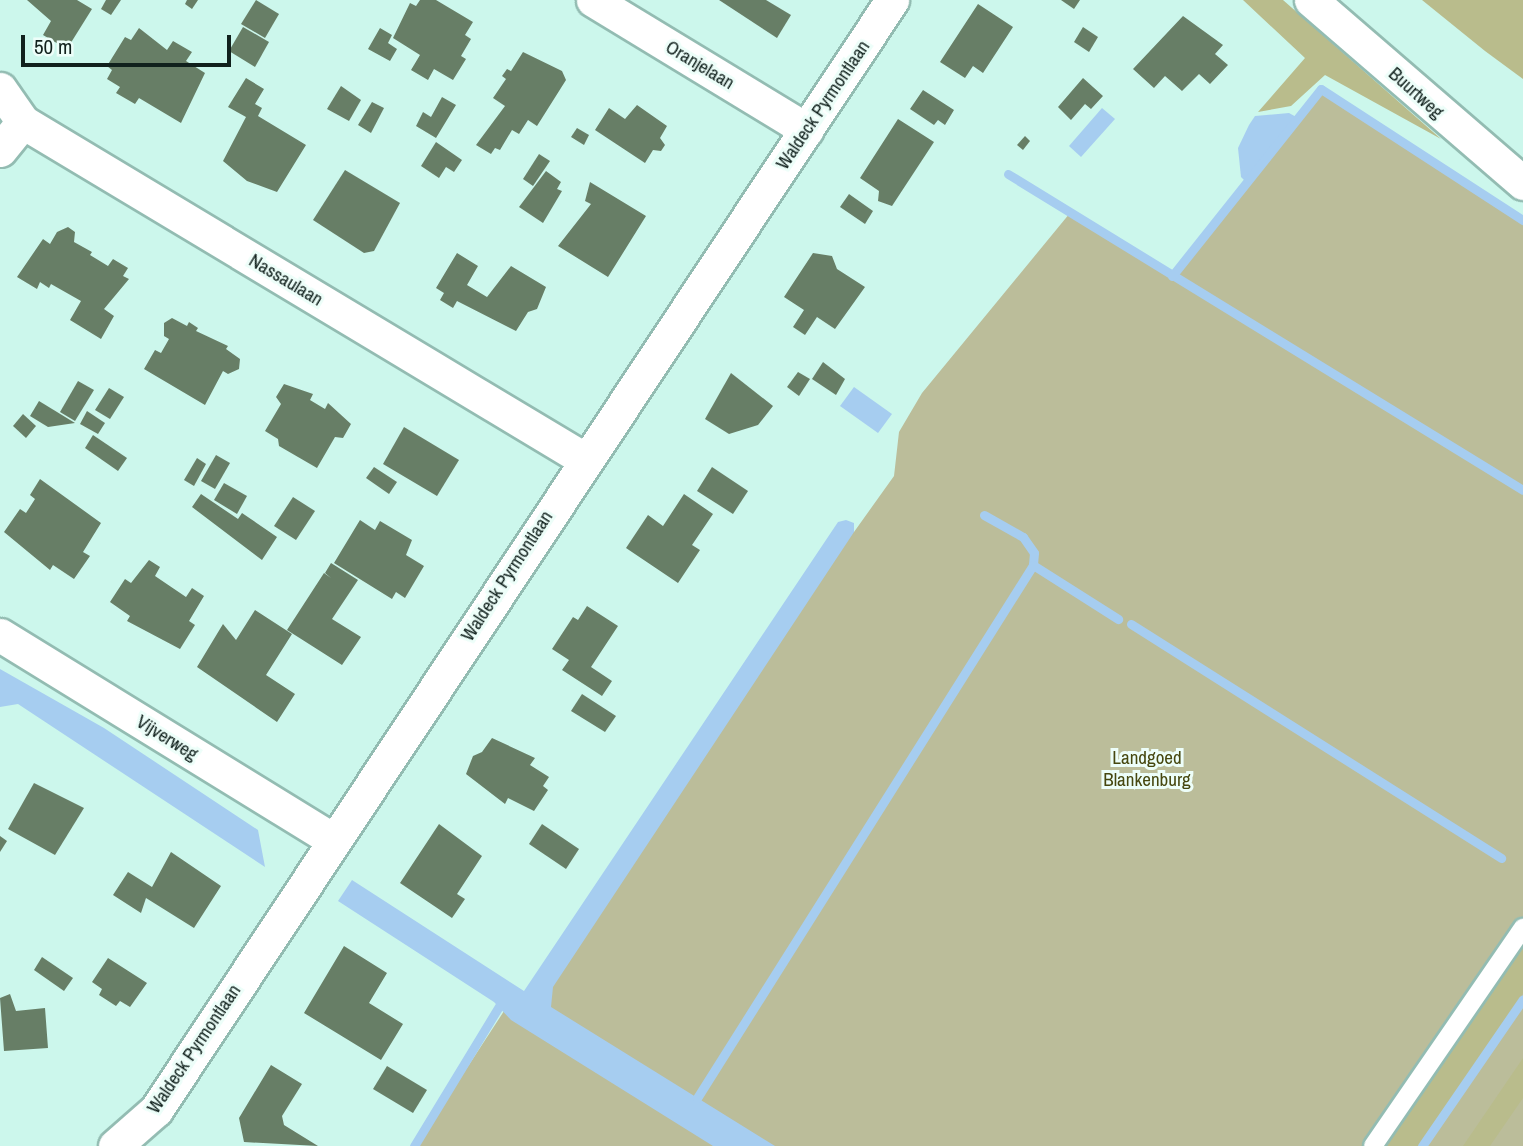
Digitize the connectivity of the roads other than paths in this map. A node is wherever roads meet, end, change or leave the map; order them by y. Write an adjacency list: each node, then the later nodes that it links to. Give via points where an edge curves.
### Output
1 (593, 0): 6 (street, Oranjelaan)
2 (892, 0): 6 (street, Waldeck Pyrmontlaan)
3 (1311, 0): 8 (street, Buurtweg)
4 (0, 89): 5 (street, Nassaulaan)
5 (23, 122): 7 (street); 9 (street, Nassaulaan)
6 (807, 130): 9 (street, Waldeck Pyrmontlaan)
7 (0, 150)
8 (1523, 183)
9 (584, 459): 11 (street, Waldeck Pyrmontlaan)
10 (0, 635): 11 (street, Vijverweg)
11 (334, 840): 13 (street, Waldeck Pyrmontlaan, via 156,1110)
12 (1523, 928): 14 (lane)
13 (115, 1146)
14 (1373, 1146)

